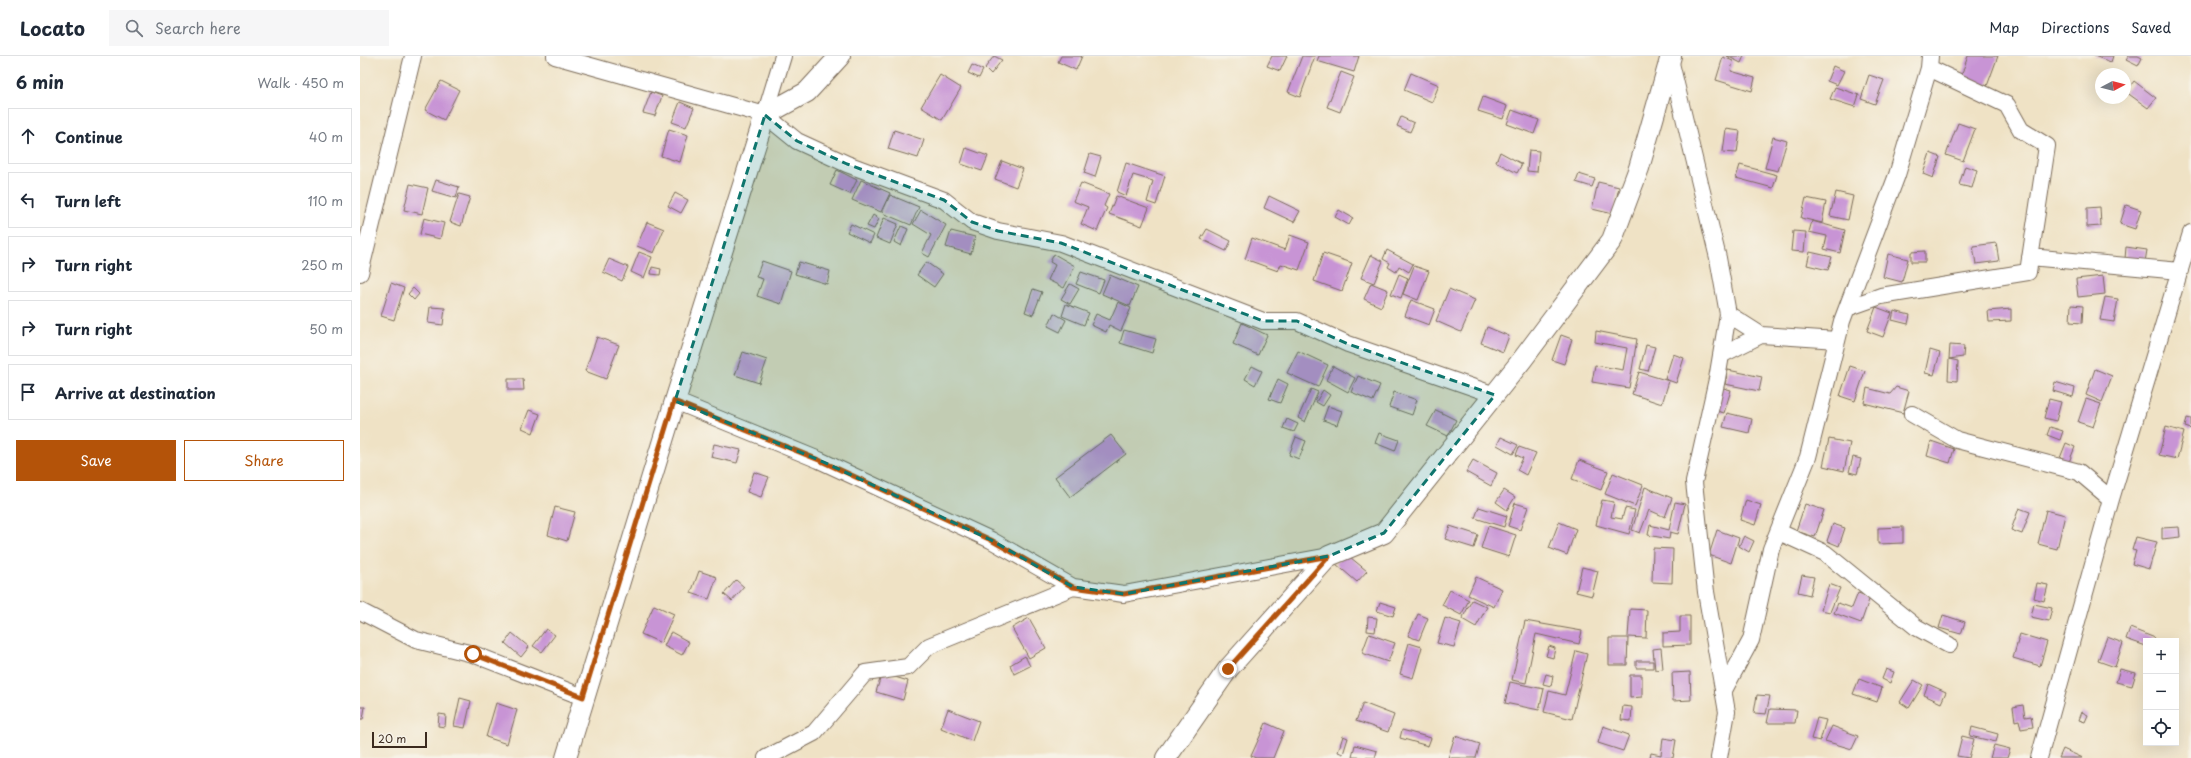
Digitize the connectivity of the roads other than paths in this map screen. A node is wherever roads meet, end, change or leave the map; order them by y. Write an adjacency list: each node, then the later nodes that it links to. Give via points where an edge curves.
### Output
1 (413, 56): 11 (street)
2 (555, 56): 7 (street)
3 (783, 56): 7 (street)
4 (840, 56): 7 (street, via 807,92)
5 (1670, 57): 13 (street, via 1718,258); 17 (street, via 1638,168 1612,240)
6 (1929, 62): 9 (street, via 2007,105 2021,130 2047,146); 12 (street, via 1897,176)
7 (765, 115): 17 (street, via 797,141 847,164 944,200 972,222 998,231 1061,243 1263,321 1297,321 1348,344); 18 (street)
8 (2191, 233): 10 (street)
9 (2030, 257): 10 (street); 12 (street, via 2028,272 1881,296)
10 (2180, 271): 20 (street)
11 (360, 273)
12 (1847, 308): 15 (street)
13 (1728, 314): 14 (street); 16 (street)
14 (1761, 334): 15 (street); 16 (street)
15 (1837, 340): 21 (street, via 1808,456)
16 (1721, 355): 26 (street, via 1694,482 1706,592)
17 (1495, 395): 22 (street, via 1384,533)
18 (674, 401): 23 (street, via 819,460 991,540); 27 (street)
19 (1912, 414): 20 (street, via 1957,440 2079,472)
20 (2111, 499): 32 (street)
21 (1779, 532): 25 (street, via 1824,553 1916,627); 26 (street, via 1771,550 1751,640)
22 (1329, 556): 23 (street, via 1124,594); 30 (street, via 1228,669)
23 (1073, 587): 29 (street, via 929,646 908,667 865,673 814,733)
24 (360, 611): 27 (street, via 416,640 473,654)
25 (1949, 645)
26 (1723, 692): 31 (street, via 1727,712)
27 (583, 697): 28 (street)
28 (566, 758)
29 (766, 758)
30 (1166, 758)
31 (1719, 758)
32 (2039, 758)

